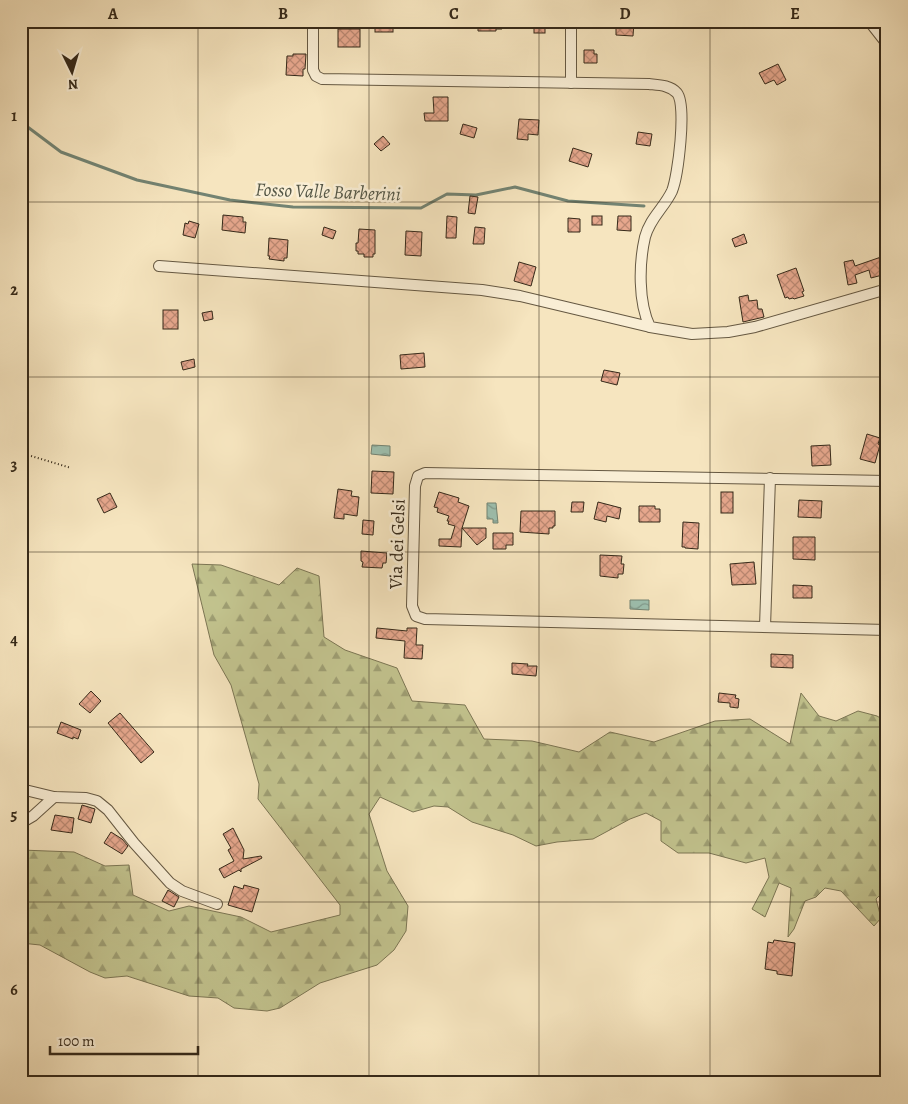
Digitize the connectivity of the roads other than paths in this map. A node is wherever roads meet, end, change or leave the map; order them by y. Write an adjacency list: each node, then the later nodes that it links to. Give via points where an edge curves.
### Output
1 (313, 21): 5 (street, via 313,70 322,79)
2 (571, 21): 5 (street)
3 (869, 21): 4 (street)
4 (887, 44)
5 (571, 83): 8 (street, via 661,85 674,91 680,99 680,151 675,181 651,221 644,242 641,298)
6 (159, 266): 8 (street, via 482,290)
7 (887, 289): 8 (street, via 728,332 692,334)
8 (650, 327)
9 (770, 478): 10 (street, Via dei Gelsi); 11 (street); 11 (street, Via dei Gelsi, via 428,472 418,476 415,486 412,606 418,618)
10 (887, 481)
11 (765, 627): 12 (street, Via dei Gelsi)
12 (887, 630)
13 (21, 788): 14 (street)
14 (54, 798): 15 (street); 16 (street, via 86,798 100,802 168,881)
15 (21, 823)
16 (217, 904)

